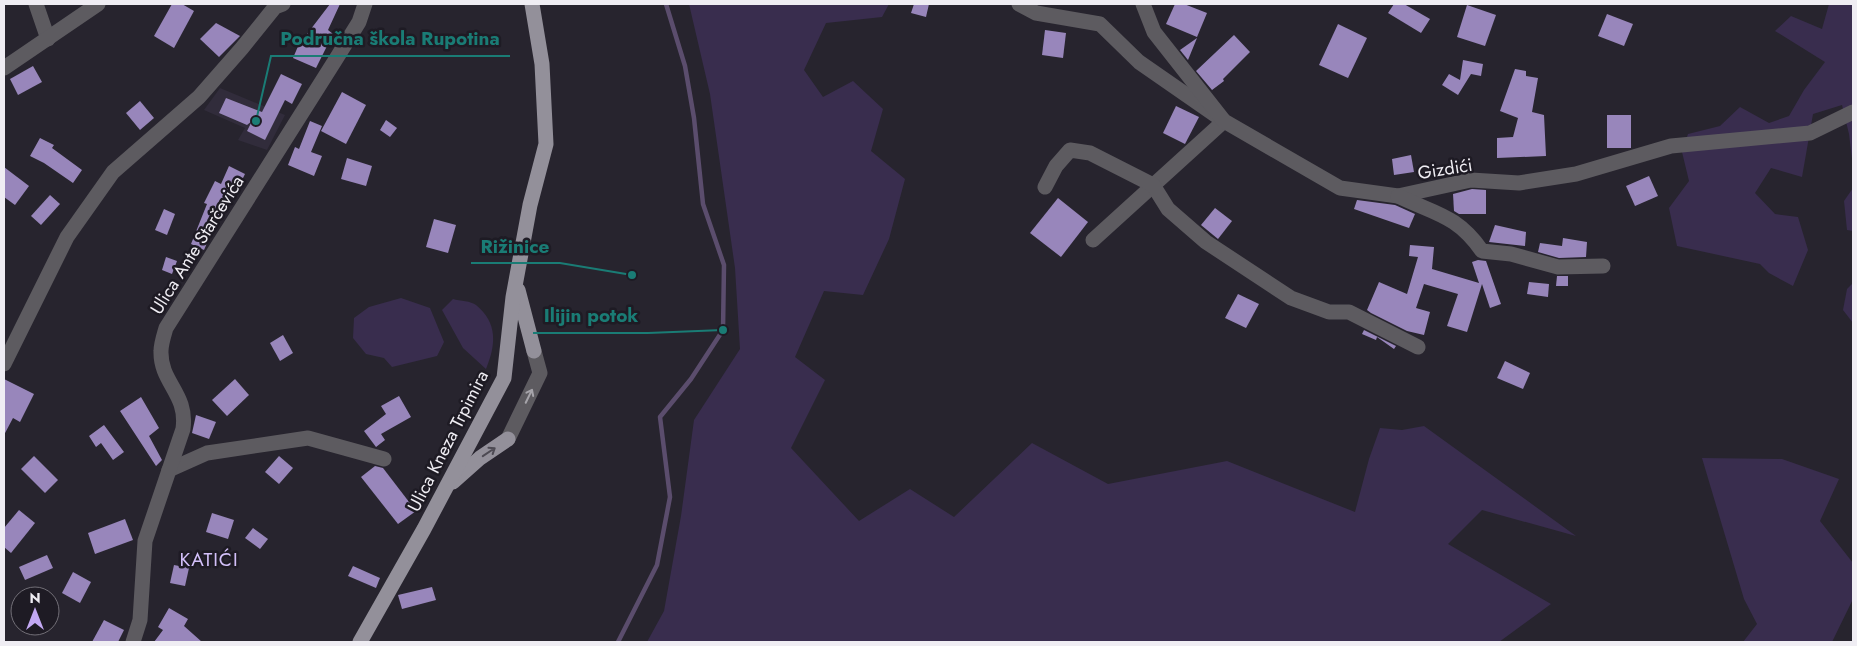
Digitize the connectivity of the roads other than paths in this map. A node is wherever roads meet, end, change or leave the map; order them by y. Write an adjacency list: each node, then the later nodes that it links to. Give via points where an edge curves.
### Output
1 (36, 4): 8 (street)
2 (98, 4): 8 (street)
3 (283, 4): 20 (street, via 274,7 199,97 113,172 67,236)
4 (365, 4): 23 (street, Ulica Ante Starčevića, via 359,22 166,328 161,352 165,373 183,404 185,416)
5 (532, 4): 17 (main road, Ulica Kneza Trpimira, via 542,64 546,144 530,205)
6 (1020, 4): 11 (street, via 1036,13 1100,24 1139,62)
7 (1144, 4): 11 (street, Gizdići, via 1154,32)
8 (48, 39): 9 (street)
9 (4, 68)
10 (1853, 112): 14 (street, Gizdići, via 1810,132 1672,146 1576,174 1520,183 1471,180)
11 (1224, 121): 12 (street); 14 (street, Gizdići, via 1340,188)
12 (1153, 185): 13 (street, via 1090,153 1070,150 1056,166); 15 (street); 18 (street, via 1168,209 1206,242 1290,298 1330,312 1349,312)
13 (1045, 187)
14 (1398, 196): 16 (street, via 1450,218 1472,236 1482,251 1511,254 1558,266)
15 (1093, 240)
16 (1603, 266)
17 (516, 281): 19 (main road); 24 (main road, Ulica Kneza Trpimira, via 504,378)
18 (1418, 347)
19 (534, 351): 21 (street, one-way to 19, via 540,373)
20 (4, 364)
21 (508, 439): 24 (main road, one-way to 21, via 480,458)
22 (384, 459): 23 (street, via 308,438 207,453)
23 (169, 470): 25 (street, Ulica Ante Starčevića, via 145,541 140,620)
24 (444, 490): 26 (main road, Ulica Kneza Trpimira)
25 (133, 642)
26 (360, 642)

